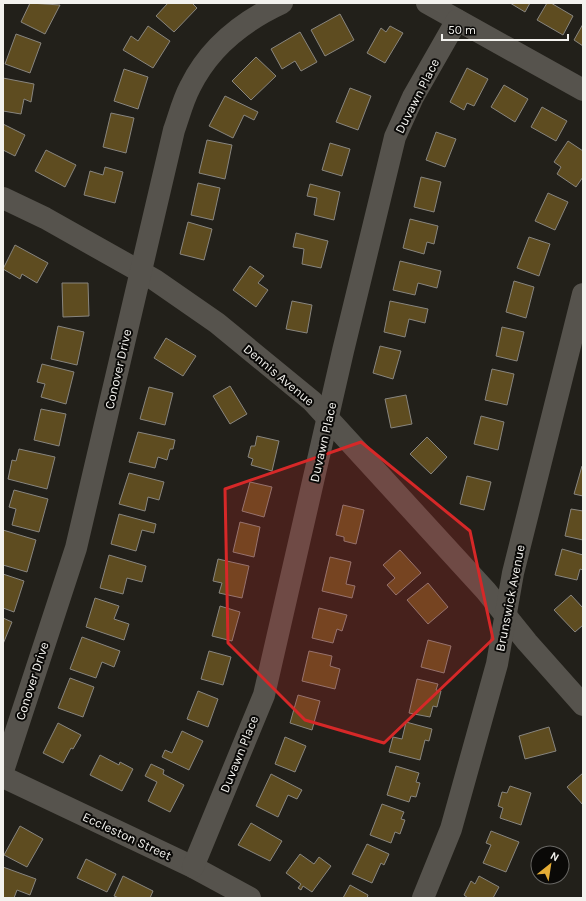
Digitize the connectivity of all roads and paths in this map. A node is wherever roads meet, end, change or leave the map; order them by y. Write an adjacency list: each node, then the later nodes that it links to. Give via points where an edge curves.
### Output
1 (282, 3): 6 (street, Conover Drive, via 259,13 226,38 204,62 189,88 174,130)
2 (427, 3): 3 (street)
3 (457, 20): 4 (street); 8 (street, Duvawn Place, via 413,97 395,137)
4 (583, 90)
5 (3, 198): 6 (street, Dennis Avenue, via 45,218)
6 (140, 272): 8 (street, Dennis Avenue, via 217,323 312,401); 11 (street, Conover Drive, via 76,548)
7 (583, 294): 9 (street, Brunswick Avenue, via 512,574)
8 (328, 418): 9 (street, Dennis Avenue); 13 (street, Duvawn Place, via 264,695)
9 (505, 615): 10 (street, Dennis Avenue); 15 (street, Brunswick Avenue, via 497,664 452,829)
10 (583, 705)
11 (3, 771)
12 (3, 777): 13 (street, Eccleston Street)
13 (193, 867): 14 (street, Eccleston Street)
14 (250, 898)
15 (423, 898)

